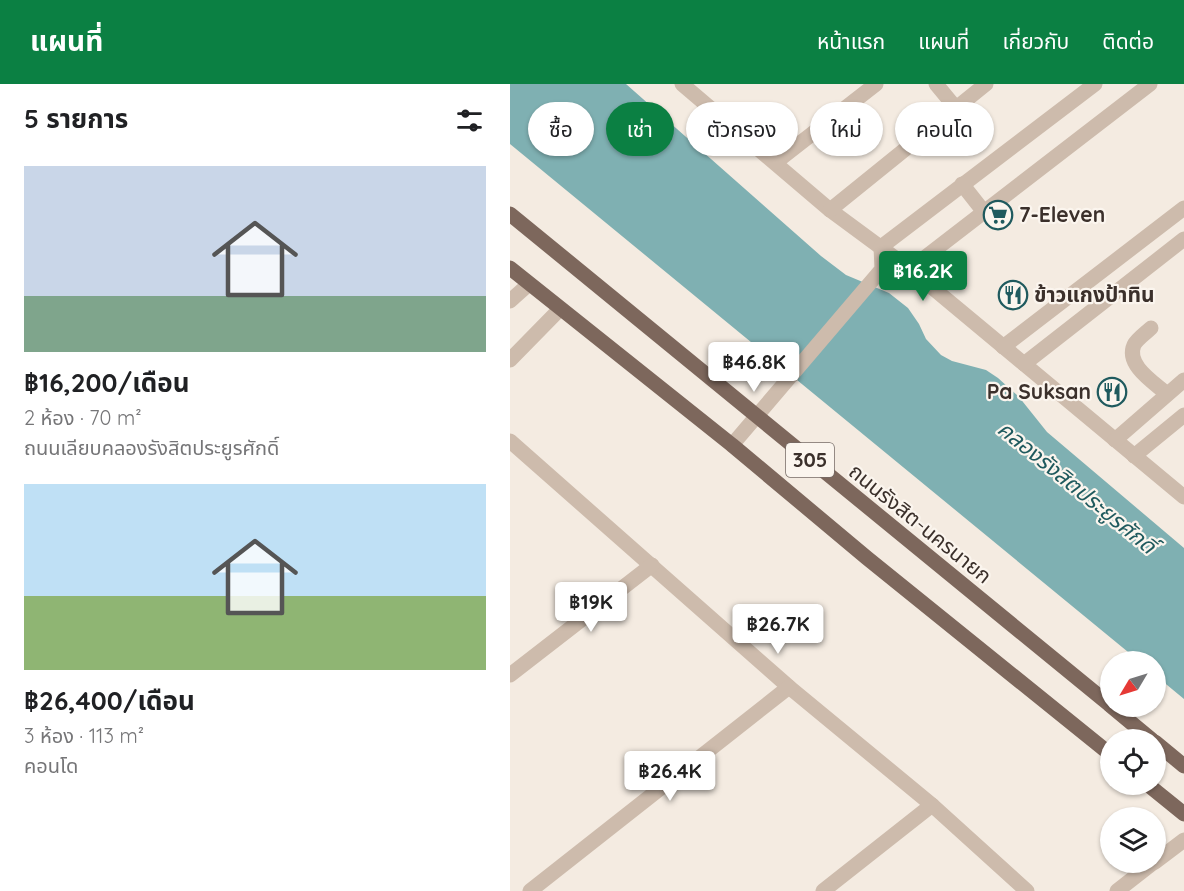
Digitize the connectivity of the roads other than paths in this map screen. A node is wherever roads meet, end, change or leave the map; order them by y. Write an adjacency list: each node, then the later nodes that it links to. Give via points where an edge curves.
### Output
1 (682, 84): 10 (street)
2 (876, 84): 10 (street)
3 (936, 84): 7 (street)
4 (986, 84): 8 (street)
5 (1095, 84): 11 (street)
6 (1150, 84): 14 (street)
7 (951, 102)
8 (962, 102)
9 (896, 156): 13 (street)
10 (776, 162): 13 (street)
11 (962, 184): 14 (street); 17 (street)
12 (1184, 208): 25 (street)
13 (830, 210): 17 (street)
14 (984, 212): 20 (street)
15 (510, 214): 31 (main road, ถนนรังสิต-นครนายก / 305)
16 (1184, 239): 27 (street)
17 (881, 247): 19 (street); 20 (street)
18 (510, 268): 21 (main road, 305)
19 (882, 269): 20 (street); 31 (street)
20 (910, 269): 25 (street)
21 (529, 284): 22 (street); 23 (main road, 305)
22 (510, 301)
23 (560, 309): 26 (street); 34 (main road, 305)
24 (1150, 327): 29 (street, via 1134,345 1132,355 1137,366)
25 (1003, 347): 27 (street)
26 (510, 360)
27 (1024, 364): 32 (street)
28 (1184, 380): 29 (street)
29 (1167, 394): 32 (street)
30 (1184, 414): 35 (street)
31 (756, 416): 34 (street); 40 (main road, ถนนรังสิต-นครนายก / 305)
32 (1115, 440): 35 (street)
33 (510, 441): 37 (street)
34 (732, 445): 43 (main road, 305)
35 (1134, 456): 36 (street)
36 (1184, 497)
37 (652, 565): 38 (street); 39 (street)
38 (510, 675)
39 (789, 687): 47 (street); 52 (street)
40 (1100, 697)
41 (1124, 717): 42 (main road, ถนนรังสิต-นครนายก / 305)
42 (1139, 729)
43 (1100, 746)
44 (1166, 751): 45 (main road, ถนนรังสิต-นครนายก / 305)
45 (1184, 766)
46 (1161, 795): 48 (main road)
47 (932, 805): 53 (street); 54 (street)
48 (1184, 814)
49 (1184, 840): 50 (street)
50 (1166, 854)
51 (1141, 873): 55 (street)
52 (530, 891)
53 (822, 891)
54 (1027, 891)
55 (1117, 891)

